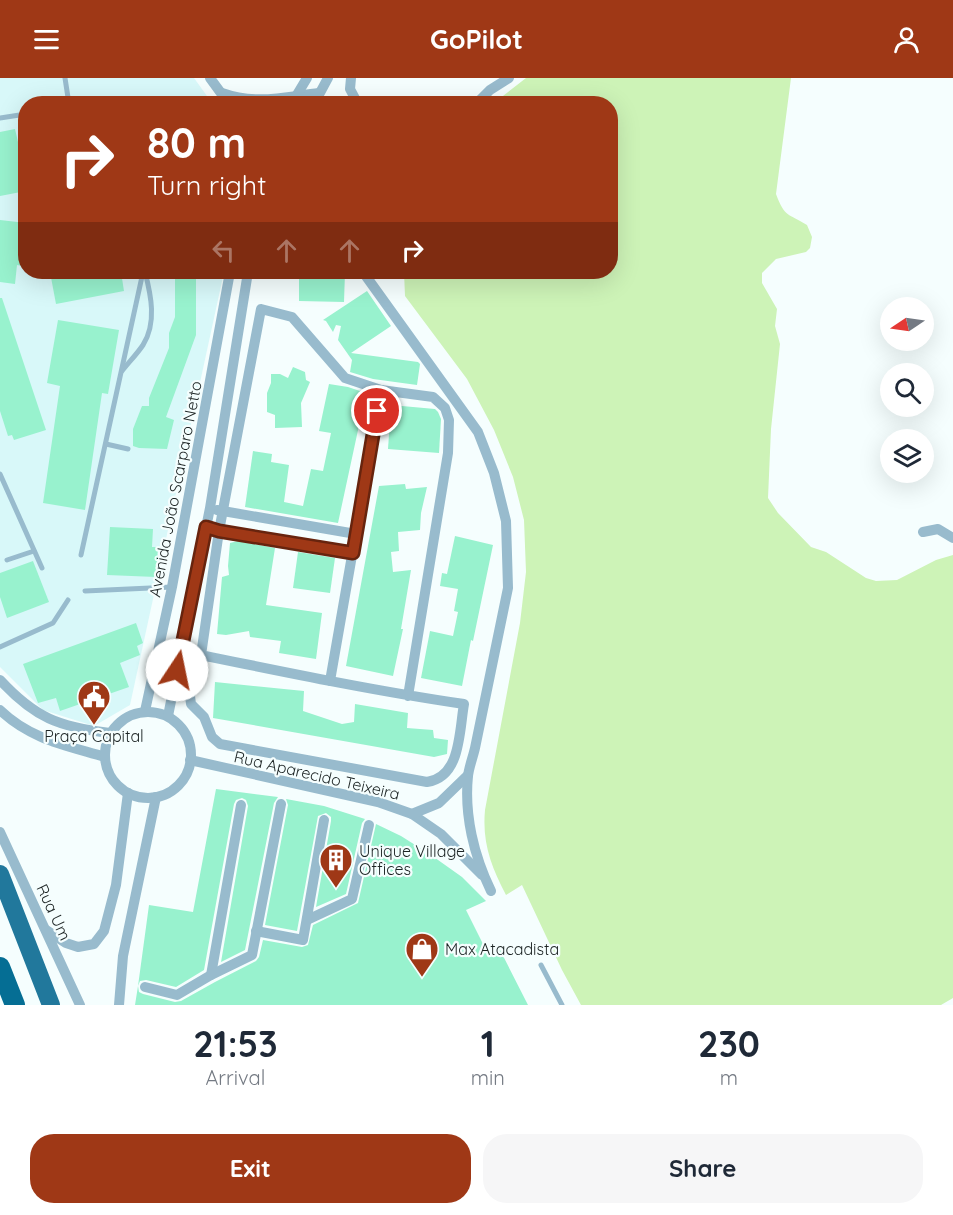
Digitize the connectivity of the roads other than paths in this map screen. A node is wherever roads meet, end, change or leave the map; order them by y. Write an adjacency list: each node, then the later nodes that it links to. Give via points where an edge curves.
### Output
1 (65, 78): 8 (lane)
2 (210, 78): 7 (street)
3 (307, 78): 11 (street)
4 (328, 78): 12 (street)
5 (351, 78): 13 (street)
6 (509, 78): 14 (street)
7 (222, 93): 9 (street); 10 (street)
8 (68, 96)
9 (224, 96)
10 (231, 96)
11 (296, 96)
12 (317, 96)
13 (353, 96)
14 (484, 96)
15 (18, 115): 16 (lane)
16 (0, 118)
17 (142, 279): 22 (lane)
18 (146, 279): 22 (lane, via 152,317 144,343)
19 (229, 279): 39 (street, Avenida João Scarparo Netto)
20 (247, 279): 27 (street, Avenida João Scarparo Netto)
21 (368, 279): 53 (street, via 478,432 506,521 508,588)
22 (121, 372): 24 (lane)
23 (381, 390): 28 (street, via 345,378 292,317 261,309); 32 (street); 46 (street, via 433,398 445,408 449,420 448,453)
24 (106, 444): 25 (lane); 36 (lane)
25 (128, 448)
26 (0, 474): 34 (lane)
27 (210, 508): 28 (street); 29 (street, Avenida João Scarparo Netto)
28 (224, 512): 30 (street); 32 (street)
29 (206, 527): 30 (street); 49 (street, Avenida João Scarparo Netto)
30 (219, 531): 35 (street); 43 (street)
31 (923, 532): 33 (street, via 938,529)
32 (356, 534): 35 (street)
33 (953, 538)
34 (34, 551): 37 (lane); 38 (lane)
35 (353, 553): 45 (street)
36 (81, 555)
37 (7, 560)
38 (42, 568)
39 (172, 587): 40 (lane); 48 (street, Avenida João Scarparo Netto)
40 (85, 591)
41 (68, 600): 42 (lane, via 53,623)
42 (0, 647)
43 (201, 655): 45 (street); 46 (street, via 191,704 220,744 427,782 435,780 451,768 464,705)
44 (0, 680): 50 (street, via 40,716 72,727)
45 (330, 681): 46 (street)
46 (408, 696)
47 (0, 710): 51 (street, via 35,736)
48 (145, 711): 49 (street); 50 (street, via 131,714)
49 (168, 716): 52 (street, via 186,735)
50 (110, 733): 51 (street)
51 (105, 758): 54 (street, via 108,772)
52 (190, 760): 55 (street, via 179,784); 58 (street, Rua Aparecido Teixeira, via 378,802)
53 (468, 775): 58 (street, via 439,803); 63 (street, via 473,843)
54 (128, 793): 55 (street); 66 (street, via 116,885 104,931 94,944 78,947)
55 (156, 797): 75 (street, via 123,956)
56 (241, 804): 70 (street)
57 (281, 804): 67 (street)
58 (412, 814): 63 (street, Rua Aparecido Teixeira, via 441,834)
59 (324, 820): 65 (street)
60 (369, 825): 65 (street, via 352,899)
61 (0, 832): 66 (street, Rua Um)
62 (0, 874): 73 (highway)
63 (484, 877): 64 (street)
64 (491, 891)
65 (307, 920): 67 (street, via 303,940)
66 (46, 930): 74 (street, Rua Um)
67 (256, 932): 70 (street, via 252,955)
68 (541, 965): 76 (lane)
69 (0, 967): 72 (highway)
70 (211, 975): 71 (street, via 177,995)
71 (145, 987)
72 (15, 1005)
73 (51, 1005)
74 (80, 1005)
75 (119, 1005)
76 (562, 1005)

